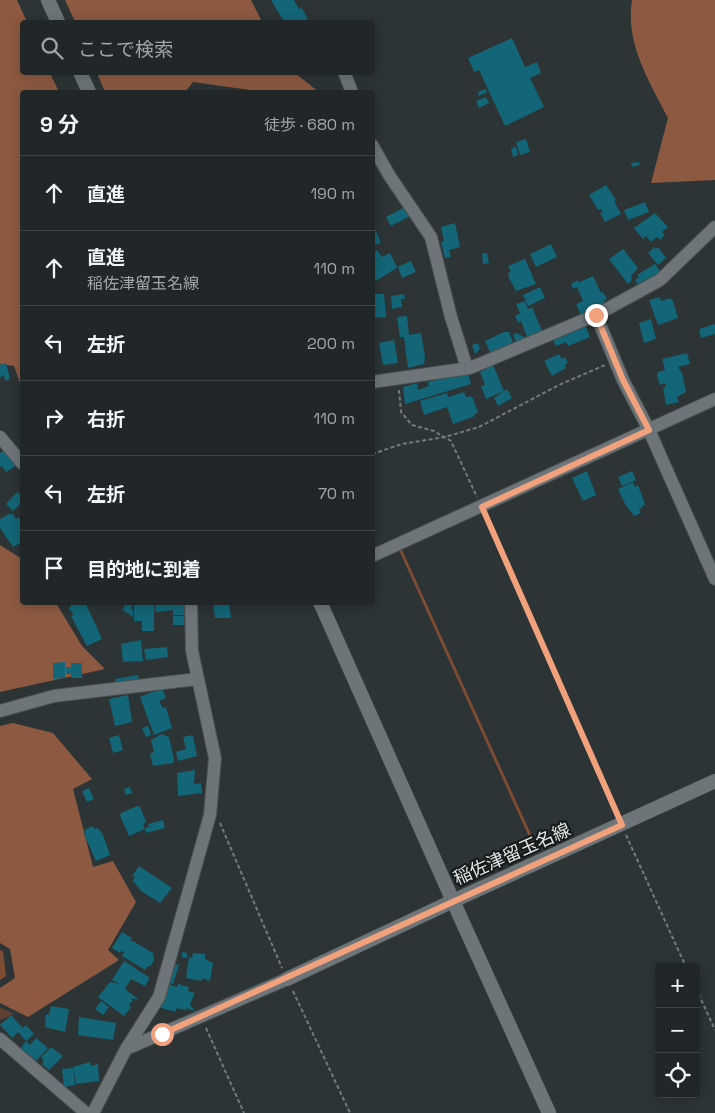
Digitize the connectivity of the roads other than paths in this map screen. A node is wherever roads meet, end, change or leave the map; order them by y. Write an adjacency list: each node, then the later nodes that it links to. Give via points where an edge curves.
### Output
1 (48, 0): 2 (street)
2 (57, 20)
3 (81, 75): 5 (street)
4 (345, 75): 6 (street)
5 (88, 90)
6 (351, 90)
7 (375, 150): 10 (street, via 431,236)
8 (715, 228): 9 (street, via 660,280)
9 (596, 315): 10 (street); 13 (street)
10 (467, 368): 11 (street)
11 (375, 382)
12 (715, 399): 13 (street)
13 (649, 430): 16 (street); 17 (street)
14 (0, 437): 15 (street)
15 (20, 461)
16 (375, 555)
17 (715, 579)
18 (191, 605): 20 (street)
19 (321, 605): 23 (street)
20 (196, 679): 21 (street, via 54,696); 26 (street, via 215,758 210,815 160,997)
21 (0, 711)
22 (715, 781): 23 (street, 稲佐津留玉名線)
23 (453, 901): 24 (street); 28 (street, 稲佐津留玉名線)
24 (287, 979): 26 (street)
25 (0, 1039): 27 (street)
26 (126, 1049): 27 (street)
27 (83, 1112)
28 (549, 1113)

